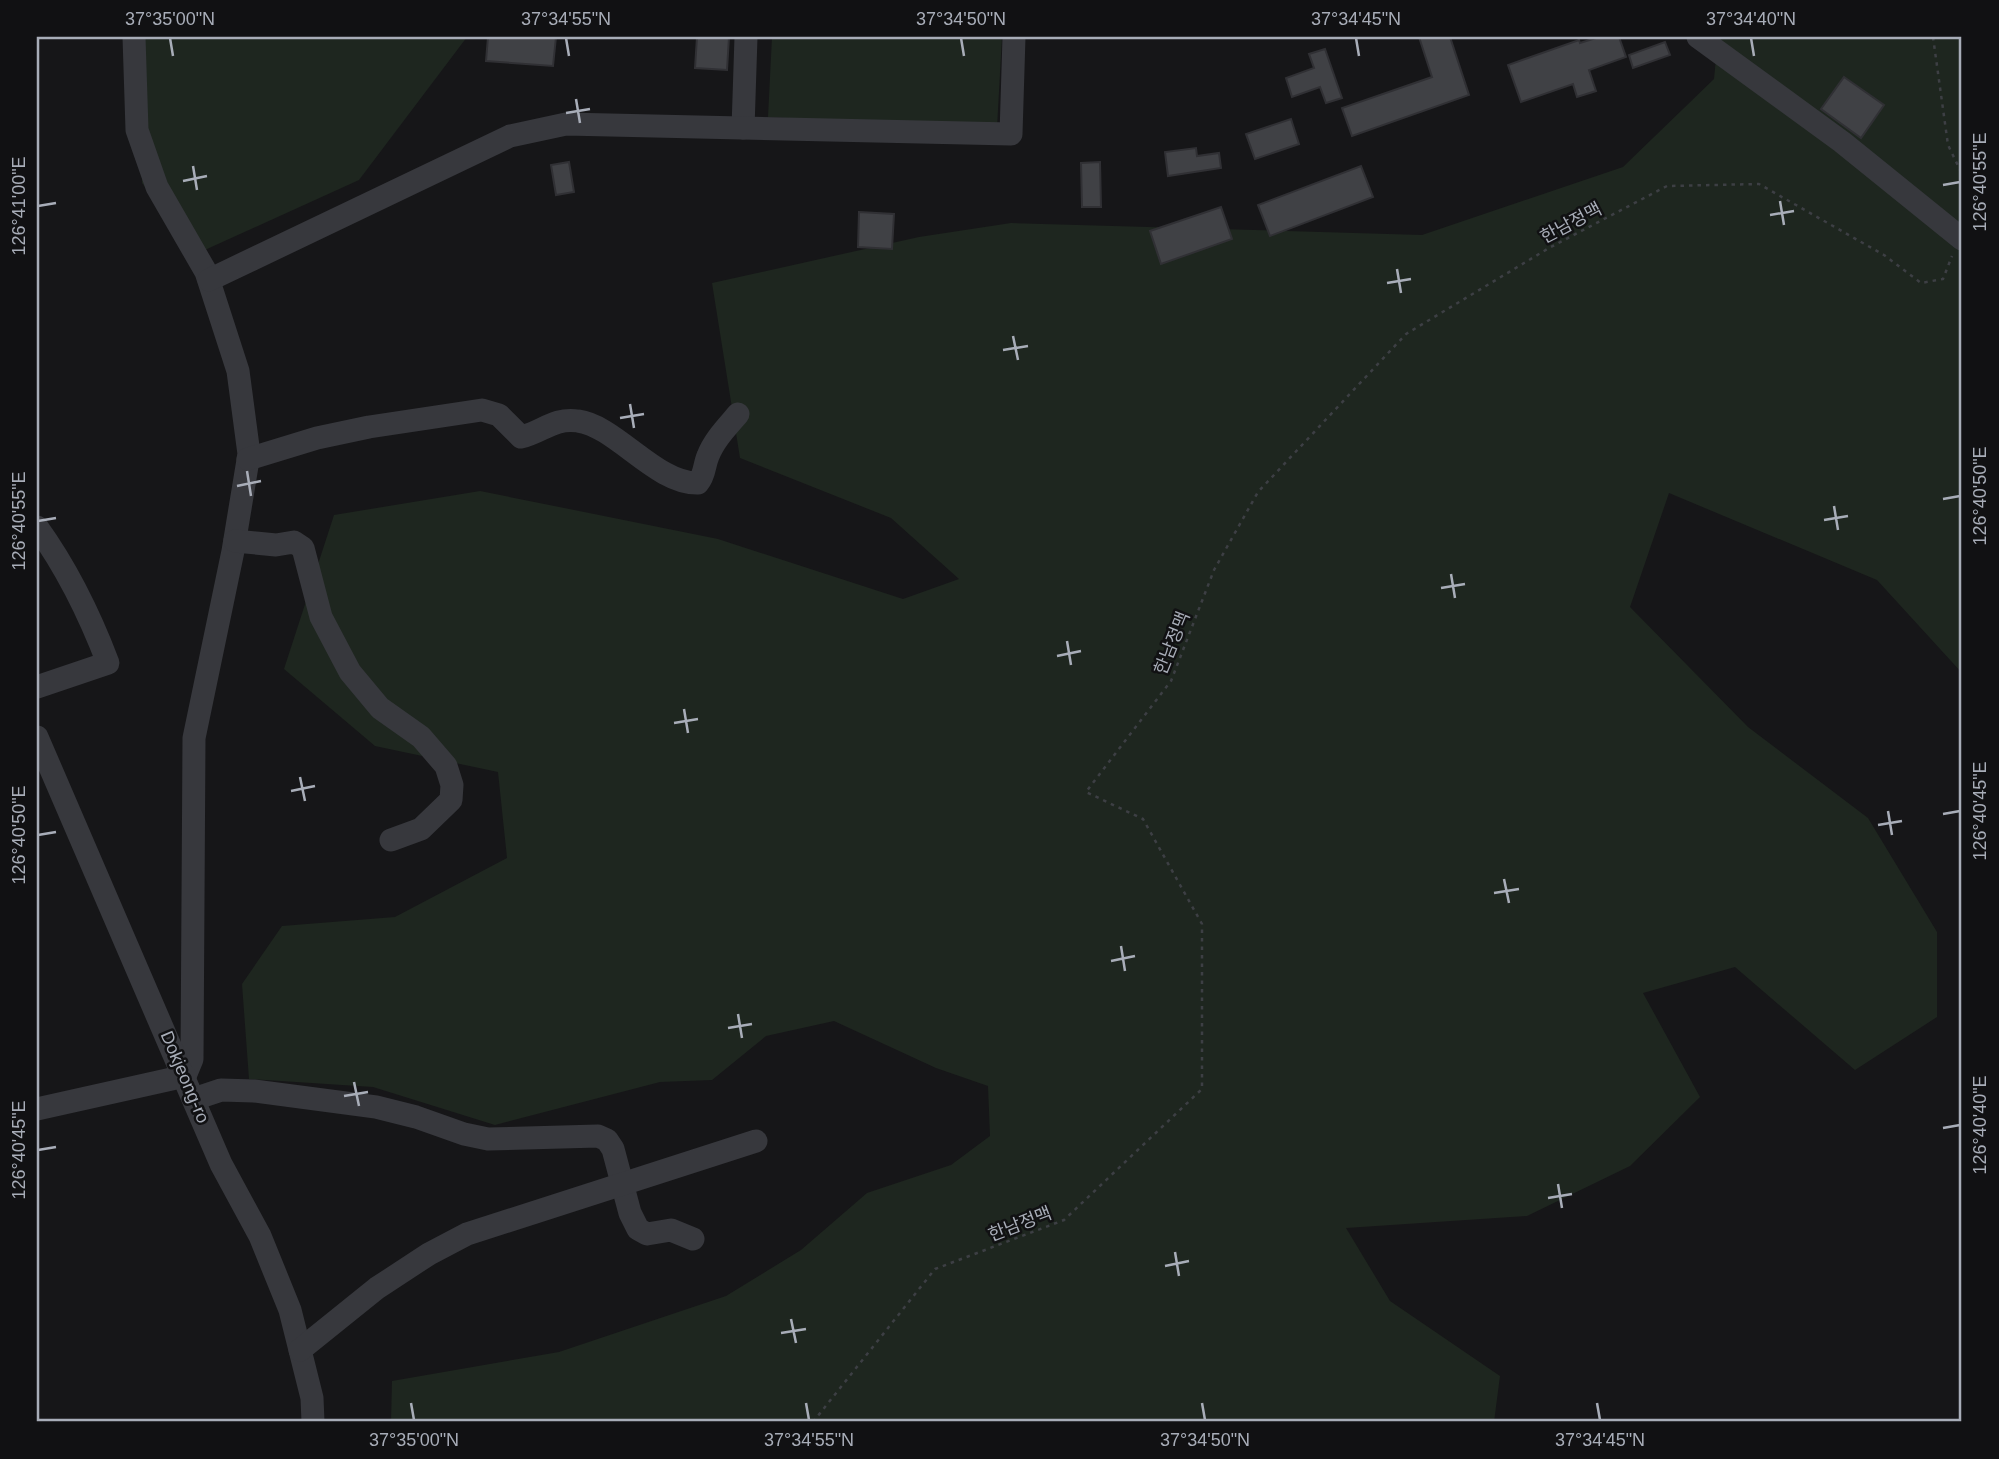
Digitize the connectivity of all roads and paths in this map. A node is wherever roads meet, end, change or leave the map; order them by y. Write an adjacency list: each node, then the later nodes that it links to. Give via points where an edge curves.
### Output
1 (134, 37): 9 (street, via 137,130 157,187)
2 (746, 37): 6 (street)
3 (1014, 37): 6 (street, via 1011,134)
4 (1698, 37): 8 (street, via 1842,142)
5 (1933, 37): 7 (path, via 1948,145)
6 (743, 128): 9 (street, via 566,124 510,136)
7 (1962, 174)
8 (1961, 238): 25 (path, 한남정맥, via 1943,279 1921,283 1884,255 1759,184 1667,186 1549,248 1406,334 1258,492 1214,570 1171,681 1086,792 1143,819 1202,924 1202,1089 1064,1220 935,1269)
9 (209, 280): 11 (street, via 237,371)
10 (738, 414): 11 (street, via 715,442 702,478 688,483 648,463 594,425 576,420 551,423 521,437 499,415 482,410 369,427)
11 (248, 459): 13 (street)
12 (37, 527): 14 (street, via 87,608 108,663)
13 (235, 541): 16 (street, via 295,542 303,548 321,617 350,672 380,708 421,737 446,766 451,800 421,829); 17 (street, via 194,738 192,1059)
14 (37, 687)
15 (37, 737): 17 (street, Dokjeong-ro)
16 (391, 840)
17 (185, 1076): 18 (street, Dokjeong-ro); 19 (street)
18 (194, 1099): 21 (street, via 221,1090 254,1091 376,1107 488,1139 598,1136 613,1149); 23 (street, Dokjeong-ro, via 221,1164 260,1236)
19 (37, 1109)
20 (756, 1142): 21 (street)
21 (621, 1185): 22 (street, via 638,1228 647,1234 671,1230); 23 (street, via 467,1234 377,1288)
22 (693, 1238)
23 (300, 1350): 24 (street, Dokjeong-ro)
24 (313, 1422)
25 (813, 1422)

